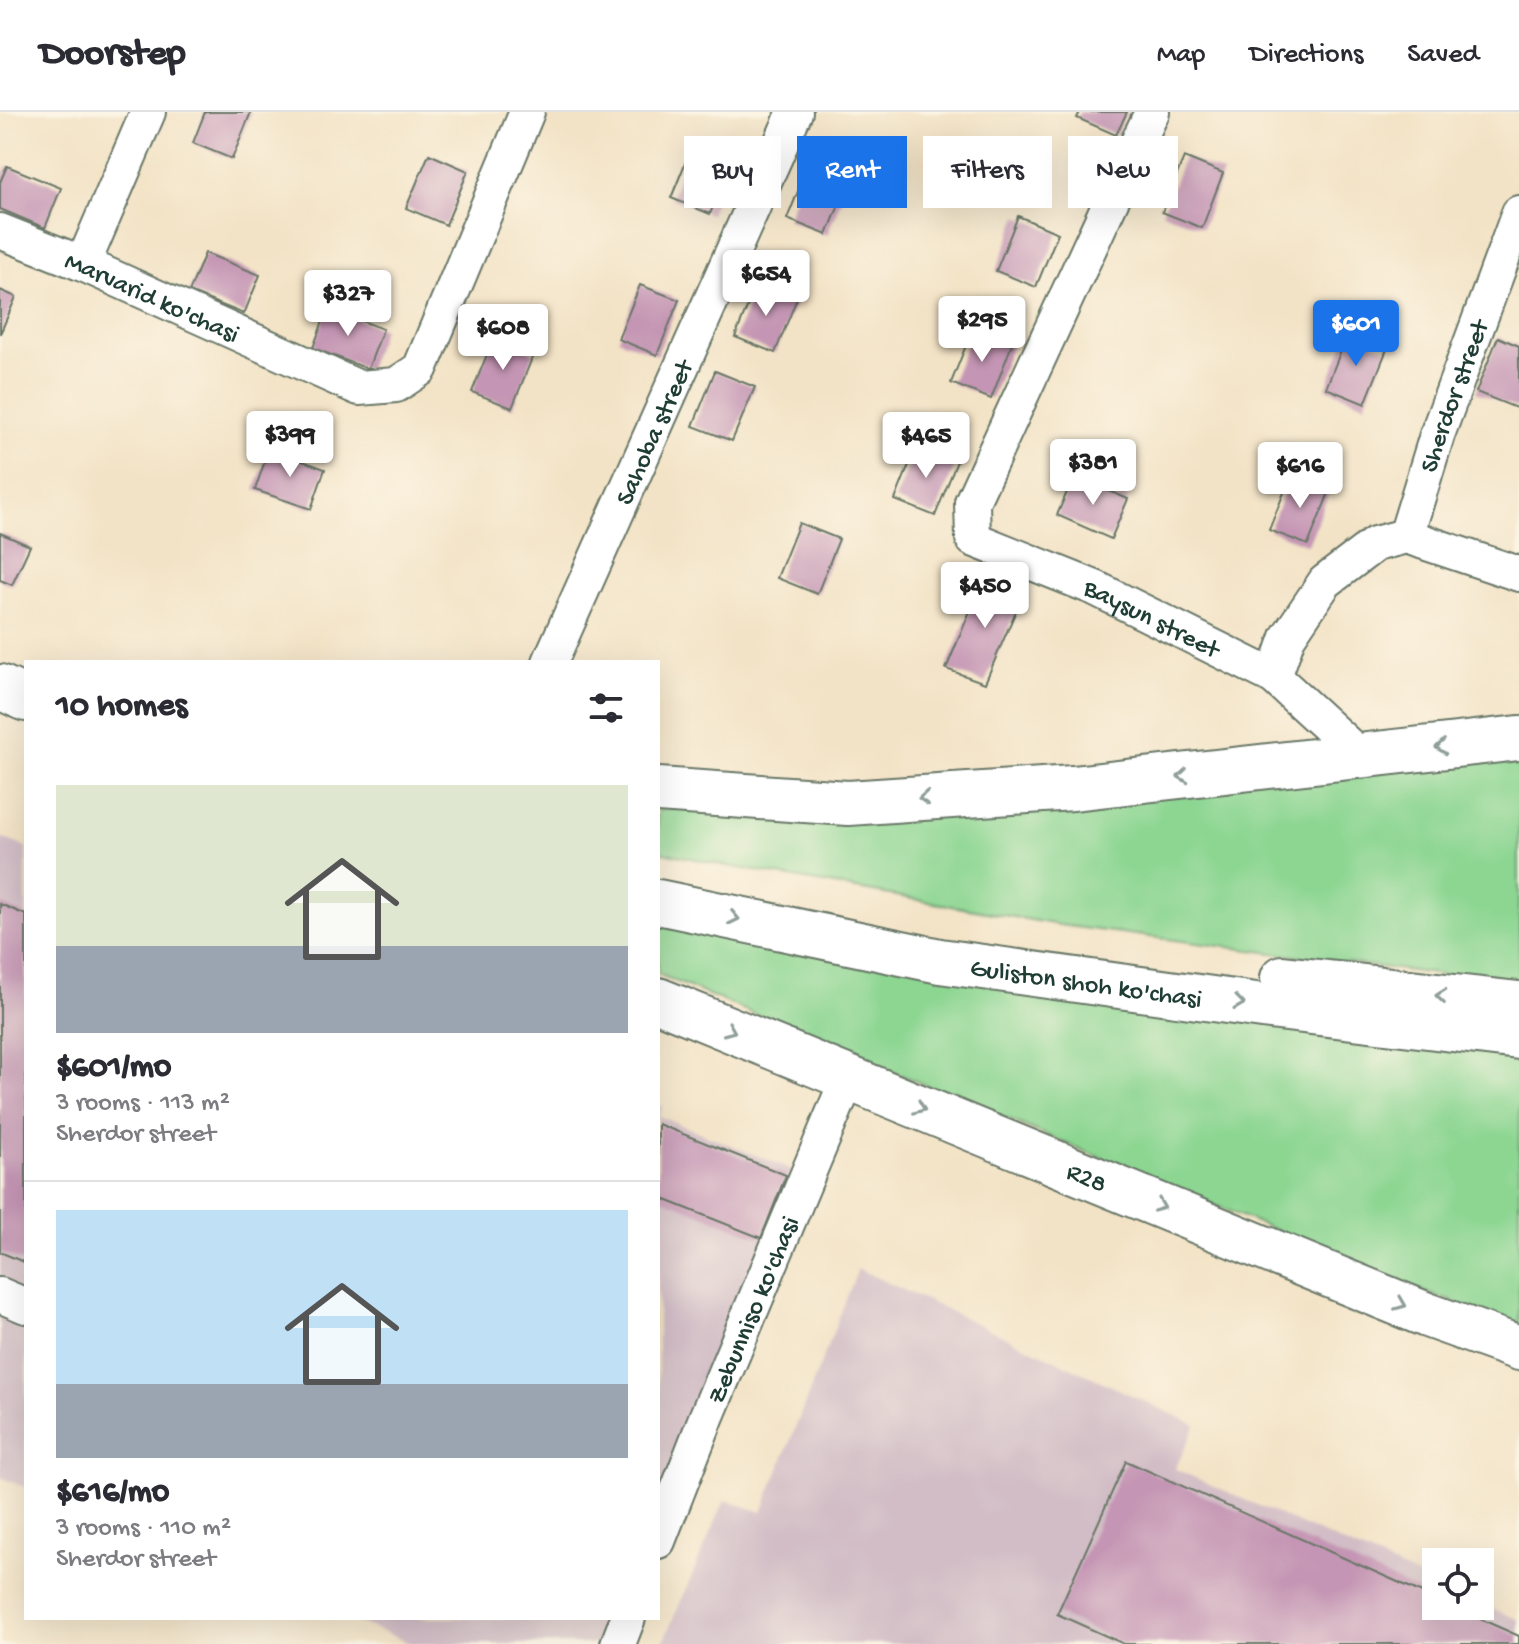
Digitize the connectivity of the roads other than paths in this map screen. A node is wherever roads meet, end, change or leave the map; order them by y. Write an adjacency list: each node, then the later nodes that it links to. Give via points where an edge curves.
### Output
1 (148, 112): 7 (street)
2 (527, 112): 7 (street, Marvarid ko'chasi, via 420,369 396,385 359,388)
3 (795, 112): 11 (street, Sahoba street)
4 (1152, 112): 13 (street, Baysun street, via 972,502 973,539 1095,588)
5 (1519, 213): 8 (street, Sherdor street, via 1437,435)
6 (0, 231): 7 (street, Marvarid ko'chasi)
7 (83, 264)
8 (1406, 536): 9 (street); 13 (street, via 1375,544 1325,582 1288,637)
9 (1519, 574)
10 (0, 660): 12 (main road)
11 (551, 660)
12 (24, 667)
13 (1274, 677): 17 (street)
14 (0, 687): 15 (main road)
15 (24, 698)
16 (1519, 738): 17 (main road, one-way to 17)
17 (1360, 756): 18 (main road, one-way to 18, via 1073,788 848,803)
18 (660, 790)
19 (660, 871): 22 (main road, Guliston shoh ko'chasi, one-way to 19, via 1274,977 945,931)
20 (660, 902): 23 (main road, Guliston shoh ko'chasi, one-way to 23, via 940,961)
21 (660, 1001): 24 (main road, R28, one-way to 24)
22 (1519, 1004)
23 (1519, 1037)
24 (848, 1078): 27 (main road, R28, one-way to 27); 28 (street, Zebunniso ko'chasi)
25 (0, 1295): 26 (street)
26 (24, 1305)
27 (1519, 1348)
28 (660, 1536)
29 (627, 1620): 30 (street)
30 (618, 1644)

